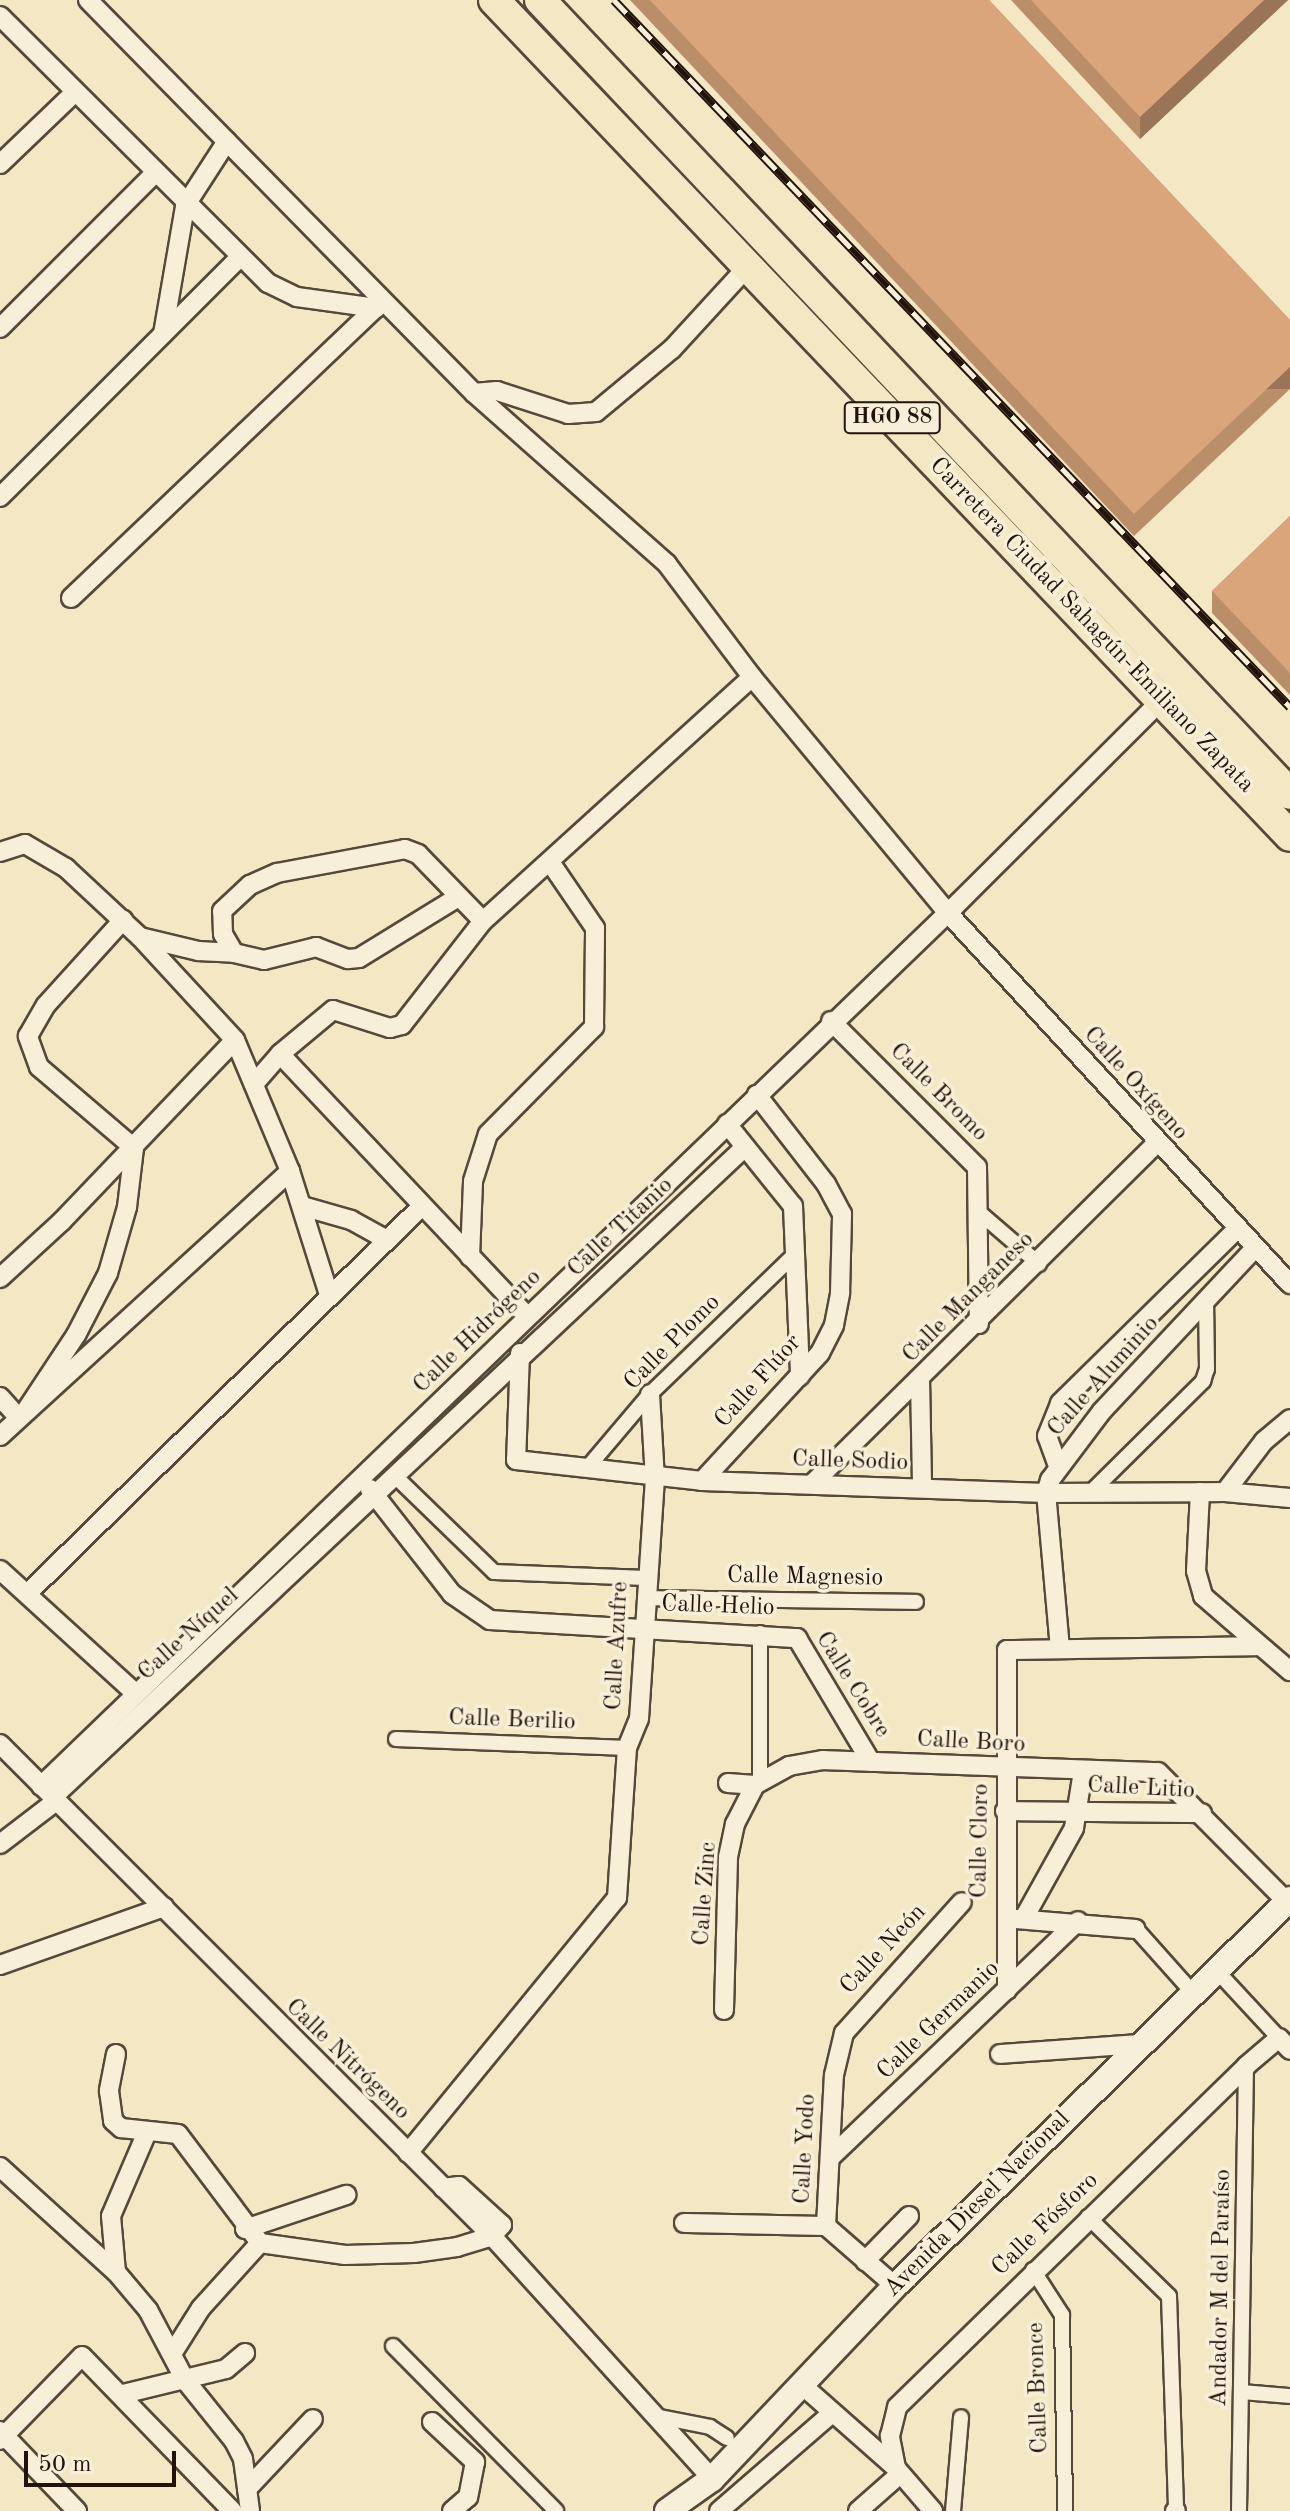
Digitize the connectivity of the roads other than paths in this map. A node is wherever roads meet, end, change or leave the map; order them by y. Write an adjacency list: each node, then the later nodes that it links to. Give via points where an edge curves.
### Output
1 (88, 0): 6 (street, Calle Oxígeno)
2 (494, 0): 11 (main road, Carretera Ciudad Sahagún-Emiliano Zapata / HGO 88)
3 (540, 0): 19 (main road, Carretera Ciudad Sahagún-Emiliano Zapata / HGO 88)
4 (0, 16): 5 (street)
5 (74, 93): 7 (street); 8 (street)
6 (227, 141): 9 (street); 12 (street, Calle Oxígeno)
7 (0, 164)
8 (154, 174): 9 (street); 13 (street)
9 (185, 206): 10 (street); 14 (street)
10 (239, 258): 12 (street, via 280,291); 14 (street)
11 (748, 266): 15 (street, via 672,349 596,412 568,414 497,391); 19 (main road, Carretera Ciudad Sahagún-Emiliano Zapata / HGO 88)
12 (380, 303): 15 (street, Calle Oxígeno); 17 (street)
13 (0, 328)
14 (163, 334): 16 (street)
15 (474, 393): 18 (street, Calle Oxígeno, via 667,564)
16 (0, 497)
17 (71, 598)
18 (752, 677): 23 (street); 25 (street, Calle Oxígeno)
19 (1171, 691): 20 (main road, Carretera Ciudad Sahagún-Emiliano Zapata / HGO 88); 21 (main road, Carretera Ciudad Sahagún-Emiliano Zapata / HGO 88); 25 (street, Calle Hidrógeno)
20 (1290, 794)
21 (1290, 836)
22 (0, 852): 26 (street, via 25,844 42,851)
23 (550, 862): 27 (street); 47 (street, via 595,928 594,1027 488,1134 473,1181)
24 (458, 897): 27 (street); 29 (street, via 359,958 316,947 264,960); 29 (street, via 418,854 405,849 277,873 250,885 222,911 223,934)
25 (948, 913): 30 (street, Calle Hidrógeno); 36 (street, Calle Oxígeno)
26 (123, 920): 28 (street); 37 (street, via 46,1005 28,1036 39,1067)
27 (483, 921): 32 (street, via 402,1025 390,1028 333,1010)
28 (140, 937): 29 (street, via 198,951); 31 (street)
29 (234, 953)
30 (831, 1021): 34 (street, Calle Hidrógeno); 42 (street, Calle Bromo, via 977,1167)
31 (235, 1040): 33 (street); 37 (street)
32 (280, 1054): 33 (street); 41 (street)
33 (254, 1084): 39 (street)
34 (757, 1095): 35 (street, Calle Hidrógeno); 56 (street, Calle Flúor, via 826,1184 842,1214 845,1238 834,1325)
35 (727, 1124): 38 (street); 53 (street, Calle Hidrógeno)
36 (1157, 1143): 43 (street, Calle Oxígeno); 48 (street, Calle Manganeso)
37 (134, 1148): 49 (street); 60 (street, via 127,1207 108,1273 76,1335)
38 (744, 1148): 46 (street, via 793,1206); 55 (street, Calle Titanio)
39 (290, 1171): 40 (street); 60 (street)
40 (302, 1206): 44 (street, via 351,1220); 51 (street)
41 (421, 1207): 44 (street); 47 (street)
42 (980, 1213): 48 (street); 54 (street, Calle Bromo)
43 (1237, 1229): 45 (street, Calle Oxígeno); 63 (street, via 1060,1403 1047,1436)
44 (385, 1239): 51 (street)
45 (1255, 1248): 50 (street, Calle Oxígeno); 52 (street, Calle Aluminio)
46 (794, 1255): 56 (street); 58 (street, Calle Plomo)
47 (470, 1257): 53 (street)
48 (1039, 1264): 54 (street, Calle Manganeso)
49 (0, 1278)
50 (1290, 1284)
51 (329, 1295): 80 (street)
52 (1206, 1299): 63 (street, Calle Aluminio); 74 (street, via 1203,1381)
53 (528, 1317): 65 (street, Calle Hidrógeno)
54 (979, 1324): 57 (street, Calle Manganeso)
55 (520, 1353): 64 (street, Calle Sodio, via 516,1460); 66 (street, Calle Titanio)
56 (800, 1376): 68 (street, Calle Flúor)
57 (920, 1379): 69 (street, Calle Manganeso); 70 (street)
58 (650, 1394): 64 (street, Calle Plomo); 67 (street, Calle Azufre)
59 (0, 1397): 60 (street)
60 (22, 1415): 62 (street)
61 (1290, 1419): 72 (street, via 1264,1441)
62 (0, 1436)
63 (1058, 1466): 73 (street, Calle Aluminio)
64 (588, 1467): 67 (street, Calle Sodio)
65 (361, 1478): 75 (street); 89 (street, Calle Hidrógeno)
66 (397, 1478): 75 (street, Calle Titanio); 79 (street, via 494,1572)
67 (655, 1479): 68 (street, Calle Sodio); 79 (street, Calle Azufre)
68 (702, 1481): 69 (street, Calle Sodio)
69 (812, 1484): 70 (street, Calle Sodio)
70 (922, 1488): 73 (street, Calle Sodio)
71 (1200, 1492): 72 (street, Calle Sodio); 74 (street, Calle Sodio); 86 (street, via 1198,1587 1211,1606)
72 (1225, 1492): 76 (street, Calle Sodio)
73 (1046, 1493): 74 (street, Calle Sodio); 87 (street)
74 (1089, 1494)
75 (375, 1497): 77 (street, Calle Titanio); 83 (street, via 469,1611 490,1620)
76 (1290, 1498)
77 (360, 1512): 98 (street, Calle Níquel)
78 (0, 1570): 80 (street)
79 (646, 1578): 81 (street, Calle Azufre)
80 (27, 1594): 89 (street)
81 (645, 1598): 82 (street, Calle Magnesio); 83 (street, Calle Azufre)
82 (916, 1602)
83 (642, 1628): 84 (street, Calle Helio); 92 (street, Calle Azufre, via 639,1719)
84 (760, 1633): 85 (street, Calle Helio); 96 (street, Calle Zinc)
85 (791, 1635): 93 (street, Calle Cobre)
86 (1258, 1646): 87 (street, Calle Cloro); 88 (street)
87 (1060, 1649): 94 (street, Calle Cloro, via 1007,1650)
88 (1290, 1671)
89 (135, 1693): 98 (street, Calle Hidrógeno)
90 (396, 1739): 92 (street, Calle Berilio)
91 (0, 1744): 98 (street, Calle Nitrógeno)
92 (627, 1748): 122 (street, Calle Azufre, via 617,1898)
93 (871, 1762): 94 (street, Calle Boro); 96 (street, Calle Boro, via 823,1760)
94 (1006, 1770): 95 (street, Calle Boro); 100 (street, Calle Cloro)
95 (1083, 1771): 99 (street); 101 (street, Calle Boro, via 1158,1772)
96 (758, 1782): 97 (street, Calle Boro); 114 (street, Calle Zinc, via 735,1824 728,1857)
97 (728, 1783)
98 (50, 1795): 102 (street, via 10,1842); 105 (street, Calle Nitrógeno)
99 (1077, 1809): 100 (street, Calle Litio); 101 (street, Calle Litio); 106 (street, via 1067,1846)
100 (1005, 1811): 107 (street, Calle Cloro)
101 (1202, 1813): 103 (street, Calle Litio)
102 (0, 1844)
103 (1288, 1900): 111 (street, Avenida Diesel Nacional)
104 (962, 1902): 115 (street, Calle Neón)
105 (164, 1907): 110 (street); 122 (street, Calle Nitrógeno)
106 (1024, 1918): 107 (street); 108 (street)
107 (1004, 1919): 112 (street, Calle Cloro)
108 (1078, 1921): 109 (street); 112 (street, Calle Germanio)
109 (1136, 1929): 113 (street)
110 (0, 1965)
111 (1216, 1970): 113 (street, Avenida Diesel Nacional); 117 (street)
112 (1007, 1990): 123 (street, Calle Germanio)
113 (1193, 1993): 116 (street, Avenida Diesel Nacional)
114 (724, 2010)
115 (844, 2033): 123 (street, Calle Yodo, via 834,2075)
116 (1141, 2044): 119 (street); 136 (street, Avenida Diesel Nacional)
117 (1284, 2044): 120 (street, Calle Fósforo)
118 (116, 2054): 121 (street, via 109,2091 113,2121 121,2128)
119 (1000, 2054)
120 (1246, 2066): 127 (street, Calle Fósforo); 142 (street, Andador M del Paraíso)
121 (147, 2132): 130 (street, via 178,2134); 135 (street, via 111,2216)
122 (408, 2153): 131 (street, Calle Nitrógeno)
123 (832, 2156): 129 (street, Calle Yodo)
124 (0, 2167): 135 (street)
125 (346, 2195): 130 (street)
126 (909, 2216): 133 (street)
127 (1088, 2217): 134 (street, Calle Fósforo); 166 (street, via 1169,2296)
128 (684, 2223): 129 (street)
129 (826, 2226): 133 (street, Calle Yodo)
130 (245, 2229): 132 (street)
131 (497, 2230): 132 (street, via 457,2247 387,2254 280,2250); 146 (street, Calle Nitrógeno)
132 (260, 2243): 139 (street, via 201,2308)
133 (865, 2261): 136 (street, Calle Yodo)
134 (1033, 2270): 152 (street, Calle Fósforo, via 897,2407 890,2436); 165 (street, Calle Bronce, via 1062,2315)
135 (116, 2272): 139 (street, via 148,2310)
136 (895, 2286): 141 (street, Avenida Diesel Nacional)
137 (393, 2346): 159 (street)
138 (245, 2353): 140 (street, via 226,2369)
139 (172, 2354): 140 (street)
140 (185, 2380): 143 (street); 154 (street, via 234,2441)
141 (802, 2385): 145 (street); 153 (street, Avenida Diesel Nacional)
142 (1243, 2392): 144 (street); 167 (street, Andador M del Paraíso)
143 (123, 2394): 150 (street, via 82,2356); 156 (street)
144 (1290, 2396)
145 (832, 2413): 152 (street); 161 (street)
146 (654, 2416): 151 (street, via 710,2427); 153 (street, Calle Nitrógeno)
147 (961, 2417): 164 (street)
148 (313, 2419): 154 (street)
149 (432, 2422): 158 (street, via 475,2462 468,2497)
150 (2, 2435): 155 (street)
151 (727, 2438)
152 (898, 2471): 162 (street); 163 (street)
153 (712, 2479): 160 (street, Avenida Diesel Nacional)
154 (247, 2489): 157 (street)
155 (77, 2511)
156 (232, 2511)
157 (250, 2511)
158 (452, 2511)
159 (556, 2511)
160 (667, 2511)
161 (719, 2511)
162 (858, 2511)
163 (933, 2511)
164 (953, 2511)
165 (1065, 2511)
166 (1176, 2511)
167 (1239, 2511)

